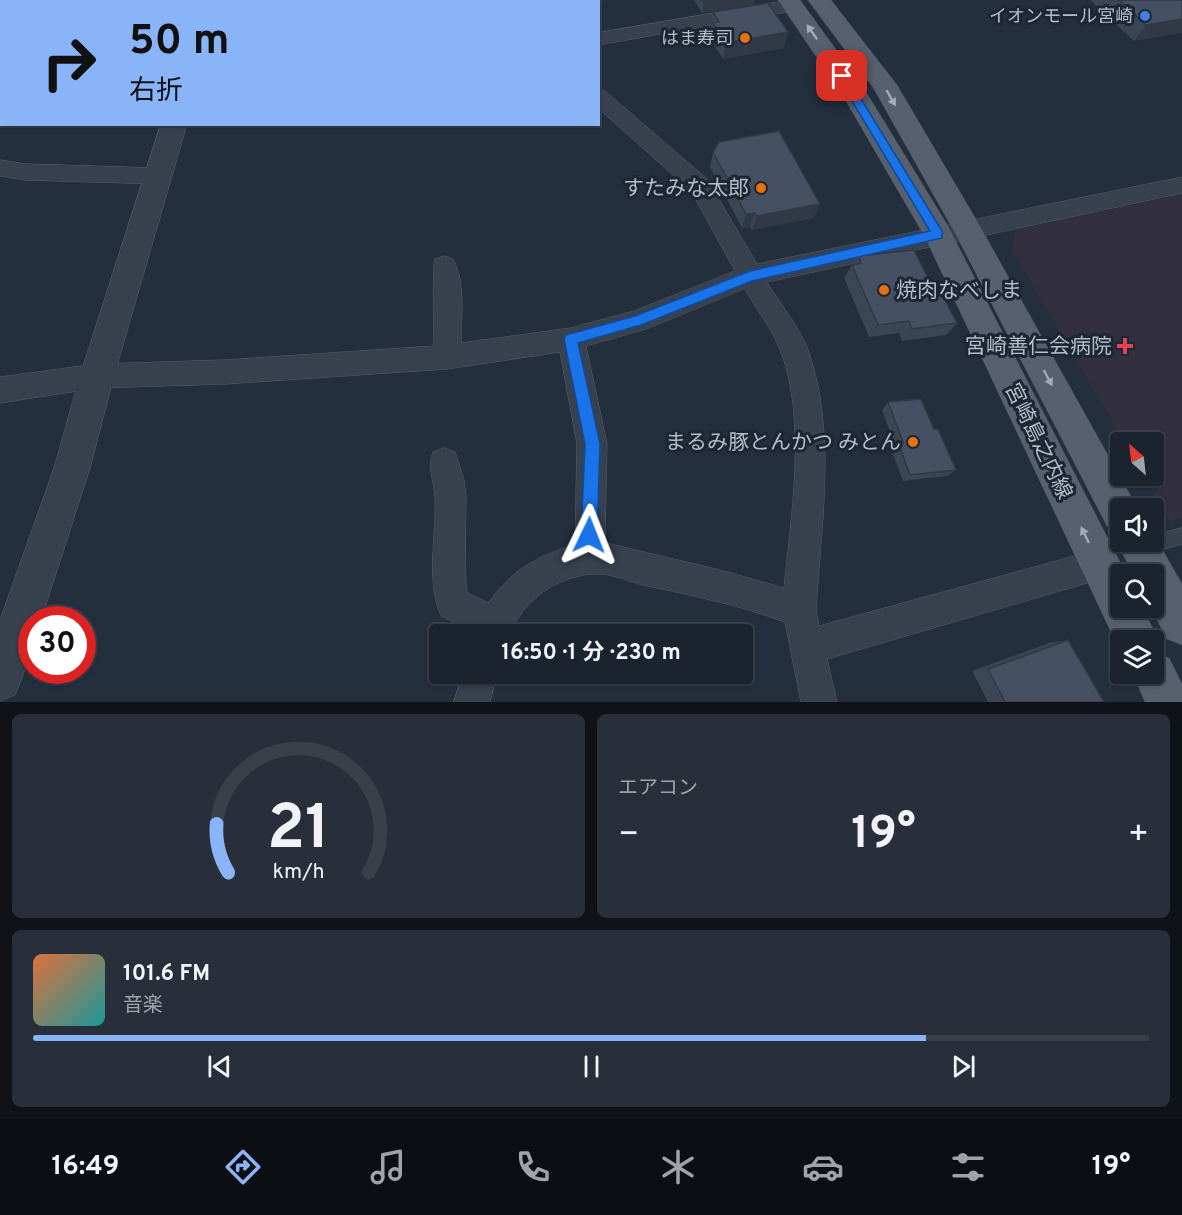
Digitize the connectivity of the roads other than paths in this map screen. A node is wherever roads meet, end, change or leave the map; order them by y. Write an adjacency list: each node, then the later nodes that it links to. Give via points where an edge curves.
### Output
1 (800, 2): 2 (street); 8 (main road, 宮崎島之内線, via 854,93)
2 (600, 39)
3 (600, 98): 10 (street, via 699,185)
4 (173, 126): 6 (street)
5 (0, 168): 6 (street)
6 (159, 176): 13 (street)
7 (1182, 184): 8 (street)
8 (952, 232): 10 (street); 16 (main road, 宮崎島之内線, one-way to 16); 21 (main road, 宮崎島之内線, one-way to 8)
9 (444, 266): 12 (street, via 448,290)
10 (750, 276): 11 (street, via 637,321); 23 (street, via 795,349 803,384 811,454)
11 (571, 339): 12 (street); 20 (street, via 592,444 589,535)
12 (447, 357): 13 (street)
13 (97, 376): 14 (street); 28 (street, via 72,468)
14 (0, 390)
15 (444, 462): 24 (street, via 452,497 448,581 453,604)
16 (1111, 498)
17 (1182, 537): 18 (lane)
18 (1164, 540)
19 (1142, 552): 26 (main road)
20 (593, 558): 23 (street, via 762,596); 25 (street, via 564,564 533,577 500,611)
21 (1100, 565): 22 (main road, 宮崎島之内線); 27 (street)
22 (1110, 585)
23 (799, 609): 27 (street)
24 (487, 624)
25 (496, 624)
26 (1182, 624)
27 (807, 647): 32 (street)
28 (0, 680)
29 (477, 684): 31 (street)
30 (1159, 684): 33 (main road)
31 (472, 702)
32 (819, 702)
33 (1168, 702)

